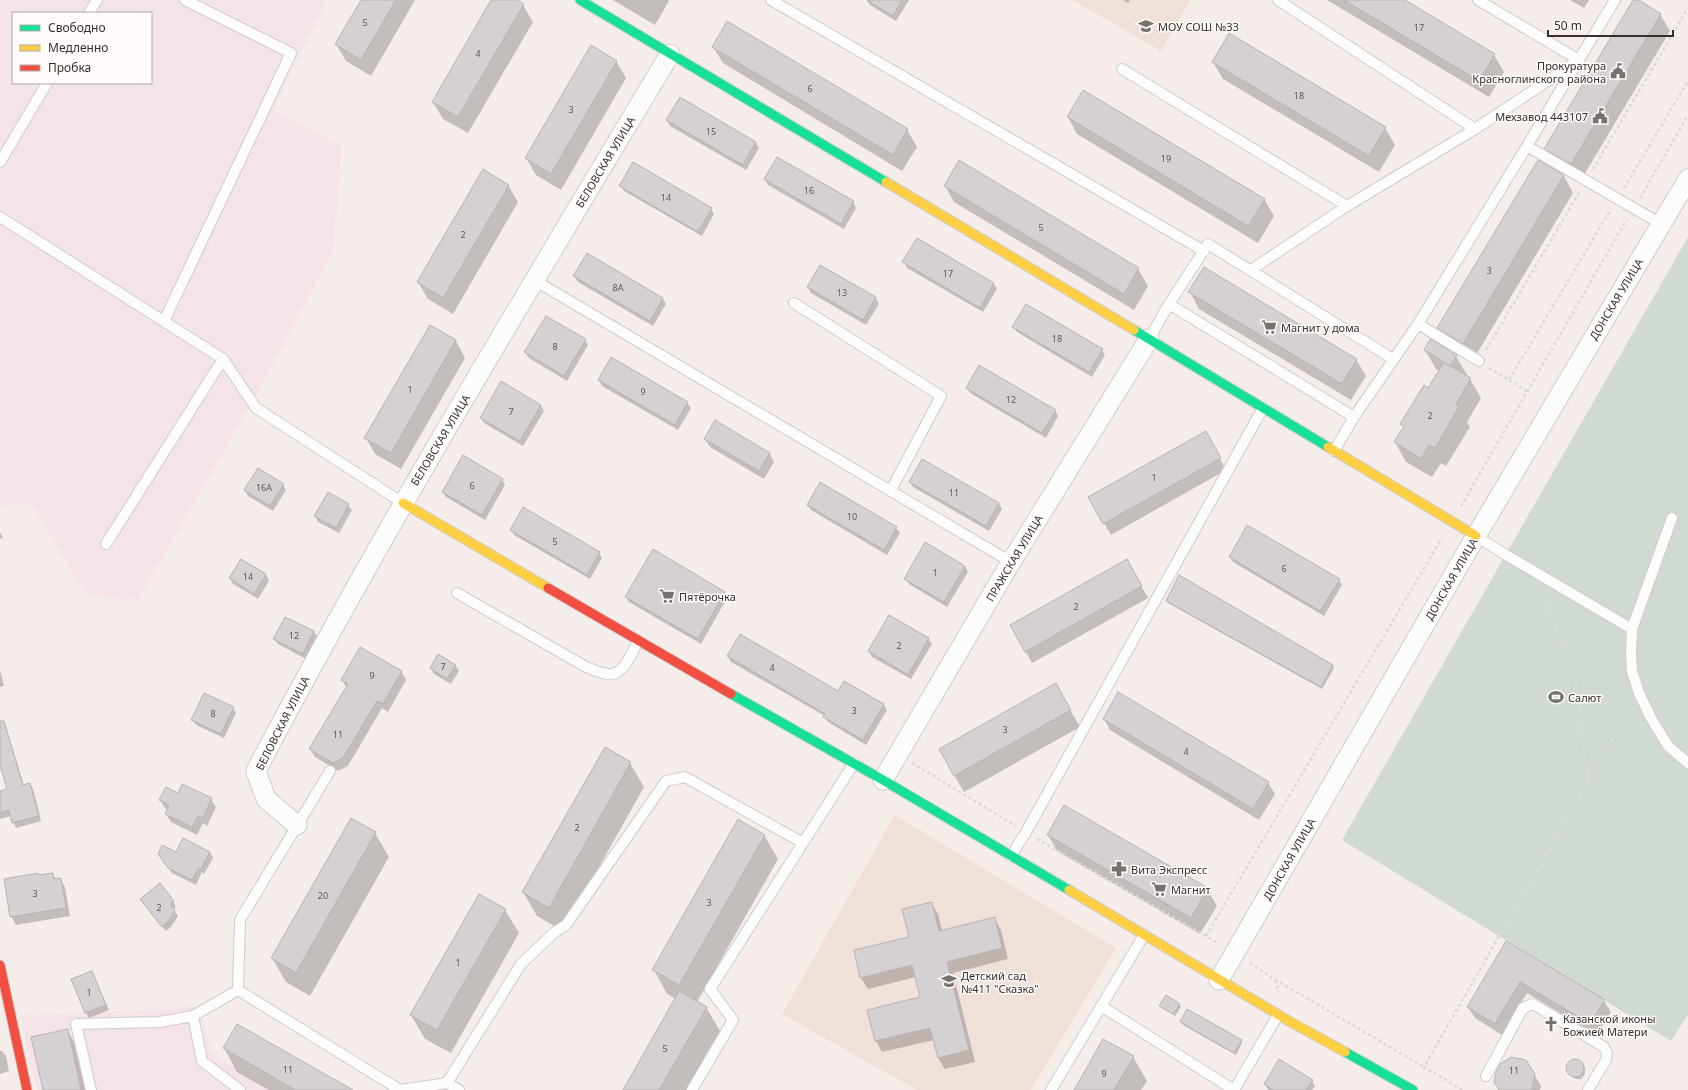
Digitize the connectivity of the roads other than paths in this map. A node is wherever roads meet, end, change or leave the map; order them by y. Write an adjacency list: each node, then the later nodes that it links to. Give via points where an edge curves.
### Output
1 (97, 0): 8 (lane)
2 (185, 0): 25 (lane, via 291,53)
3 (580, 0): 9 (street)
4 (771, 0): 20 (lane)
5 (1278, 0): 13 (lane)
6 (1478, 0): 10 (lane)
7 (1614, 0): 10 (lane)
8 (90, 12)
9 (670, 54): 22 (street, БЕЛОВСКАЯ УЛИЦА); 27 (street)
10 (1579, 60): 13 (lane); 14 (lane)
11 (1122, 69): 17 (lane)
12 (46, 84): 15 (lane)
13 (1475, 129): 17 (lane)
14 (1527, 146): 19 (lane); 26 (lane)
15 (0, 162)
16 (1688, 179): 19 (street, ДОНСКАЯ УЛИЦА)
17 (1347, 206): 21 (lane)
18 (0, 217): 25 (lane)
19 (1661, 224): 37 (street, ДОНСКАЯ УЛИЦА)
20 (1204, 251): 21 (lane, via 1208,244); 24 (lane)
21 (1251, 270): 29 (lane)
22 (534, 280): 34 (lane); 35 (street, БЕЛОВСКАЯ УЛИЦА)
23 (794, 303): 34 (lane, via 941,396)
24 (1169, 304): 27 (lane); 32 (lane)
25 (164, 321): 28 (lane)
26 (1418, 324): 29 (lane); 30 (lane)
27 (1149, 339): 31 (street); 39 (street, ПРАЖСКАЯ УЛИЦА)
28 (223, 358): 35 (lane, via 256,408); 38 (lane)
29 (1393, 359): 32 (lane)
30 (1479, 361)
31 (1263, 408): 33 (street); 49 (lane)
32 (1354, 417): 33 (lane)
33 (1334, 451): 37 (street)
34 (890, 490): 39 (lane)
35 (403, 503): 42 (street); 47 (street, БЕЛОВСКАЯ УЛИЦА, via 304,679 256,771 266,799)
36 (1672, 518): 41 (lane)
37 (1476, 536): 41 (lane); 52 (street, ДОНСКАЯ УЛИЦА)
38 (106, 544)
39 (1011, 562): 46 (street, ПРАЖСКАЯ УЛИЦА)
40 (457, 593): 42 (lane, via 586,667 609,675 624,667)
41 (1632, 629): 44 (lane, via 1632,671 1639,693 1668,746)
42 (638, 642): 43 (street)
43 (854, 763): 46 (street); 48 (lane)
44 (1688, 763)
45 (330, 771): 47 (lane)
46 (883, 780): 49 (street)
47 (297, 825): 53 (lane, via 240,920)
48 (803, 843): 58 (lane, via 685,777 666,781 566,925 521,964); 64 (lane, via 710,989 733,1020)
49 (1011, 856): 50 (street)
50 (1144, 936): 52 (street); 54 (lane)
51 (0, 966): 60 (street)
52 (1219, 980): 55 (street)
53 (238, 990): 56 (lane); 58 (lane, via 400,1090)
54 (1101, 1006): 65 (lane); 66 (lane)
55 (1278, 1015): 59 (street); 66 (lane)
56 (193, 1016): 61 (lane, via 160,1022 76,1024); 62 (lane, via 202,1061)
57 (1486, 1076): 67 (lane, via 1523,1008 1533,1004 1604,1047 1607,1053 1606,1060)
58 (447, 1083): 63 (lane)
59 (1406, 1088)
60 (27, 1090)
61 (91, 1090)
62 (240, 1090)
63 (459, 1090)
64 (692, 1090)
65 (1051, 1090)
66 (1234, 1090)
67 (1588, 1090)

